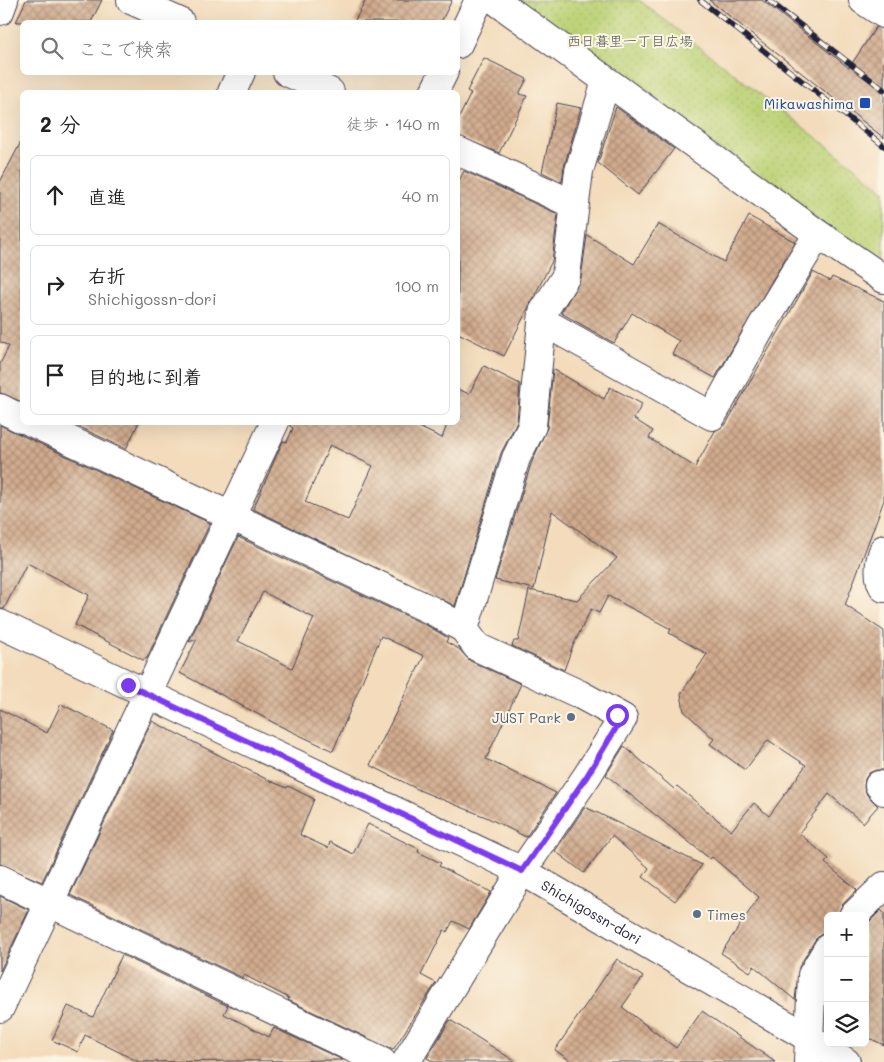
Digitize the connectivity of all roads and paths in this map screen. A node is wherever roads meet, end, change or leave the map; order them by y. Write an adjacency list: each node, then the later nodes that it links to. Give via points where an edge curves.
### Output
1 (4, 0): 6 (street)
2 (131, 0): 8 (street)
3 (479, 0): 9 (street)
4 (494, 0): 13 (street)
5 (863, 0): 7 (street)
6 (0, 11)
7 (884, 14)
8 (176, 20)
9 (460, 40)
10 (240, 75): 14 (street)
11 (293, 75): 15 (street)
12 (442, 75): 16 (street)
13 (606, 81): 18 (street, via 579,171); 19 (street)
14 (233, 90)
15 (326, 90)
16 (435, 90)
17 (460, 152): 18 (street)
18 (575, 204): 21 (street, via 566,276 543,312)
19 (818, 234): 20 (street); 21 (street, via 712,416)
20 (884, 279)
21 (542, 321): 30 (street, via 532,426 516,458)
22 (0, 408): 23 (street)
23 (20, 418)
24 (37, 425): 26 (street)
25 (274, 425): 26 (street)
26 (231, 517): 30 (street, via 373,582); 31 (street)
27 (884, 549): 28 (street, via 879,559)
28 (884, 588)
29 (0, 624): 31 (street, Shichigossn-dori)
30 (464, 629): 32 (street, via 477,647 579,694 622,718)
31 (148, 694): 32 (street, Shichigossn-dori); 35 (street)
32 (522, 871): 39 (street, Shichigossn-dori); 41 (street)
33 (0, 879): 35 (street)
34 (884, 886): 36 (street)
35 (50, 902): 38 (street); 40 (street)
36 (857, 912)
37 (824, 954): 39 (street, via 812,974)
38 (0, 1008)
39 (808, 1050): 42 (street, Shichigossn-dori)
40 (382, 1062)
41 (406, 1062)
42 (846, 1062)

